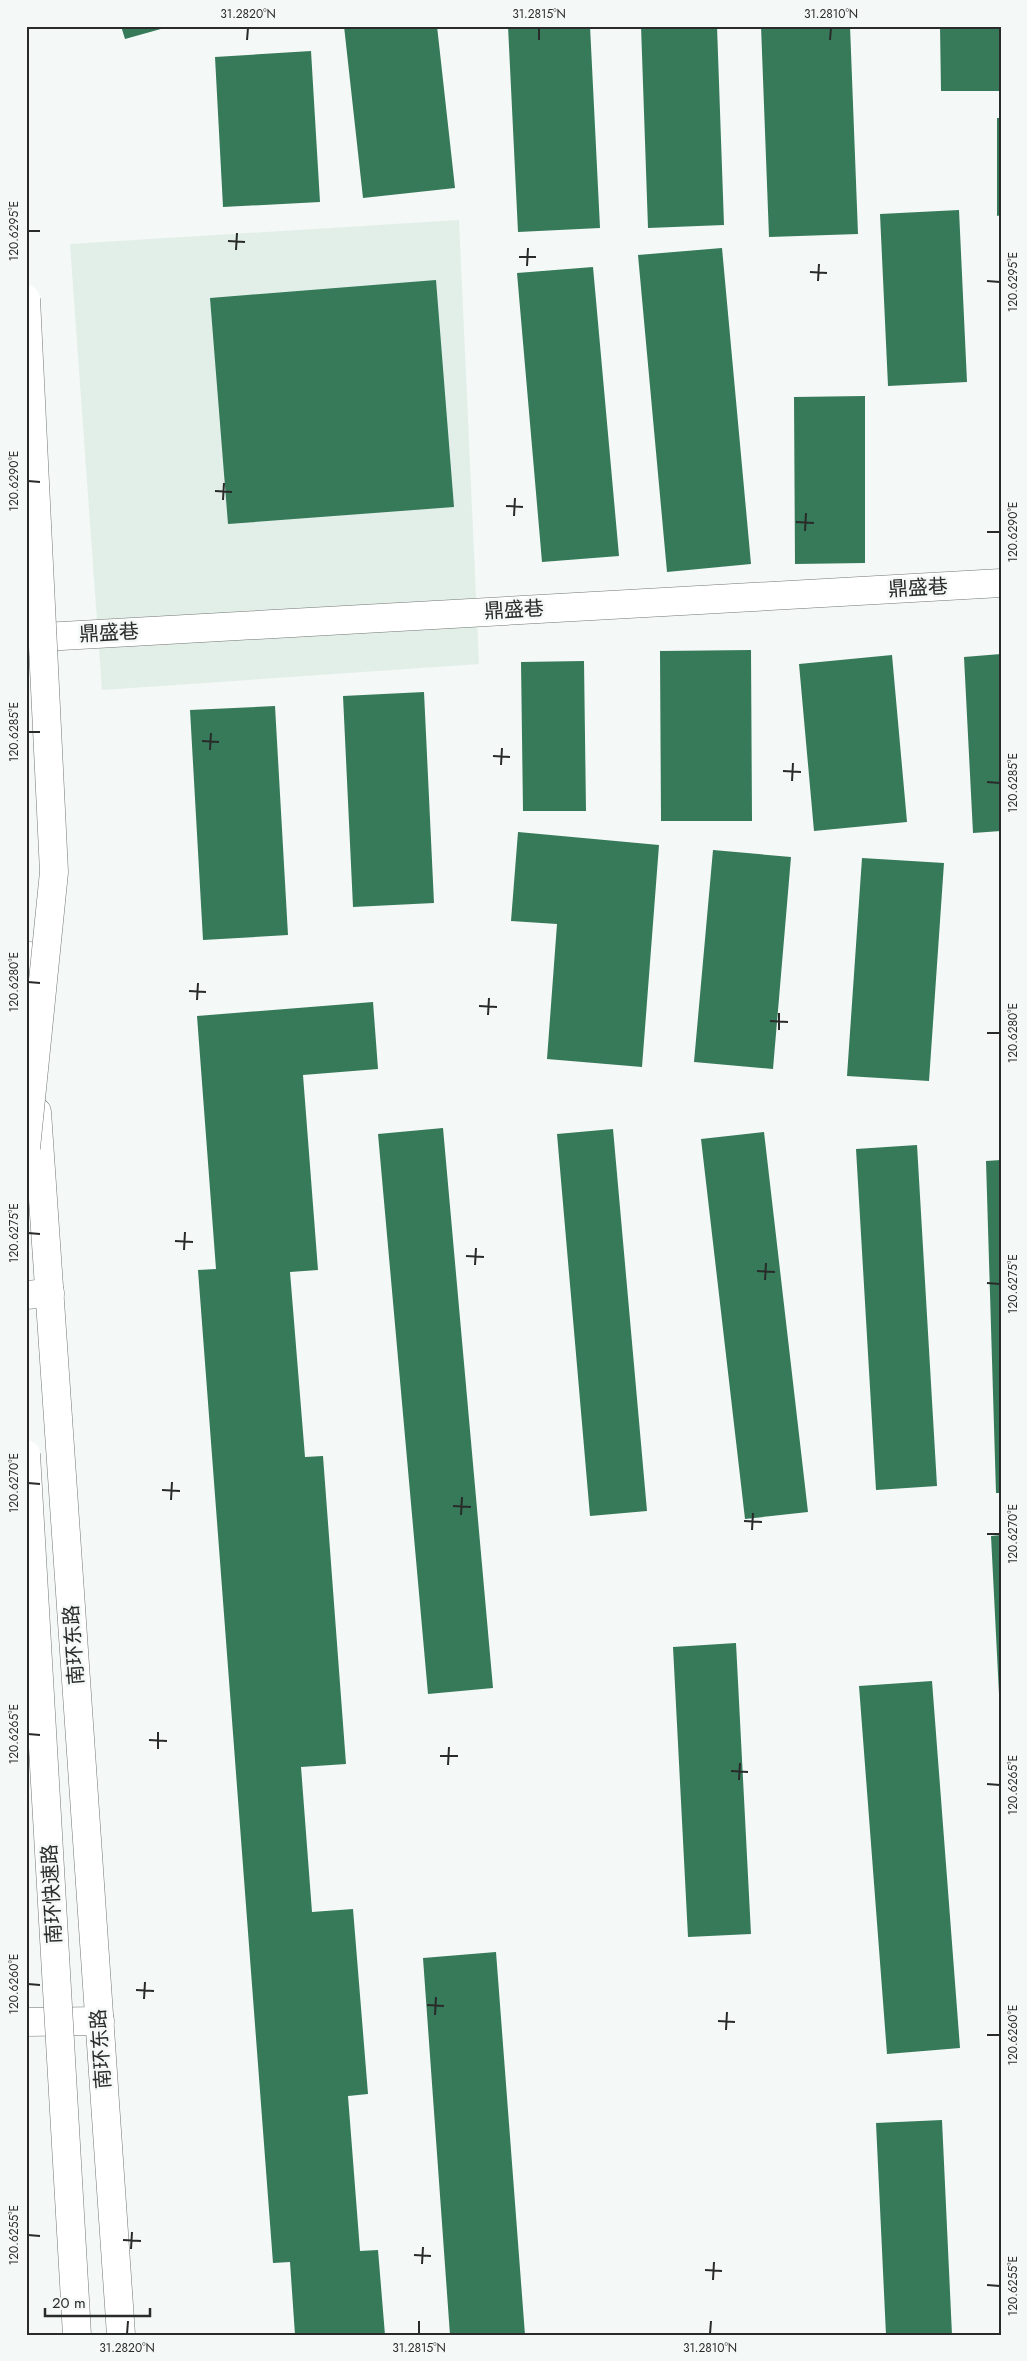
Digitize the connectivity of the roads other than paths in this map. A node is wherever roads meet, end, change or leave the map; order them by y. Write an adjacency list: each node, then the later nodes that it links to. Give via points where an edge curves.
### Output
1 (26, 299): 5 (main road, bridge, via 54,872)
2 (1001, 583): 3 (main road, 鼎盛巷)
3 (26, 638)
4 (26, 955): 6 (main road, 南环东路)
5 (26, 1148)
6 (38, 1294): 8 (main road, 南环东路)
7 (26, 1454): 10 (main road, 南环快速路, bridge)
8 (100, 2021): 9 (main road); 11 (main road, 南环东路)
9 (26, 2022)
10 (78, 2335)
11 (121, 2335)

